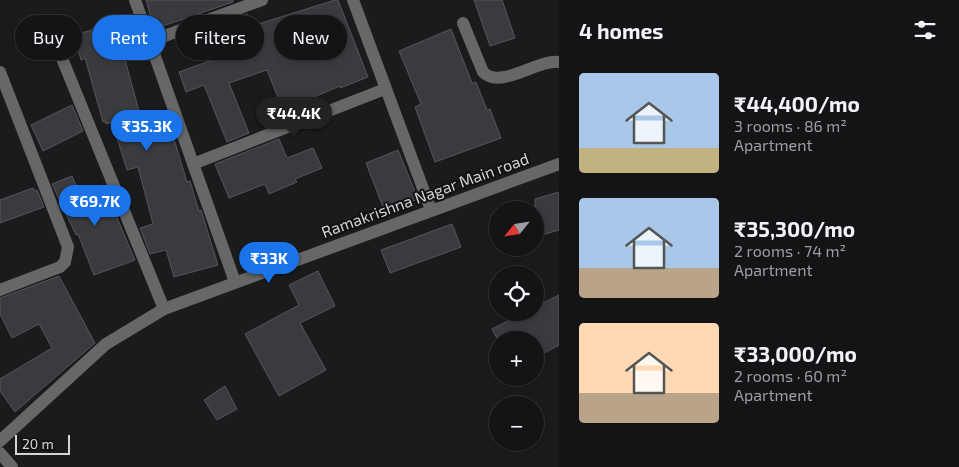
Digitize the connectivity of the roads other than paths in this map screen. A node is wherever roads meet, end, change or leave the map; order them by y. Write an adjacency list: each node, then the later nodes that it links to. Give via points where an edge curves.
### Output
1 (135, 0): 4 (street)
2 (262, 0): 6 (street)
3 (353, 0): 11 (street)
4 (141, 15)
5 (463, 23): 9 (street, via 487,76 501,78)
6 (166, 35)
7 (64, 60): 17 (street)
8 (157, 60): 12 (street)
9 (559, 62)
10 (0, 72): 16 (street, via 68,247 65,262 60,267)
11 (385, 89): 12 (street); 14 (street)
12 (193, 164): 15 (street)
13 (559, 164): 14 (street, Ramakrishna Nagar Main road)
14 (431, 210): 15 (street, Ramakrishna Nagar Main road)
15 (236, 282): 17 (street, Ramakrishna Nagar Main road)
16 (0, 290)
17 (164, 309): 18 (street, Ramakrishna Nagar Main road, via 106,344)
18 (0, 441)
19 (0, 453): 20 (street)
20 (12, 467)

